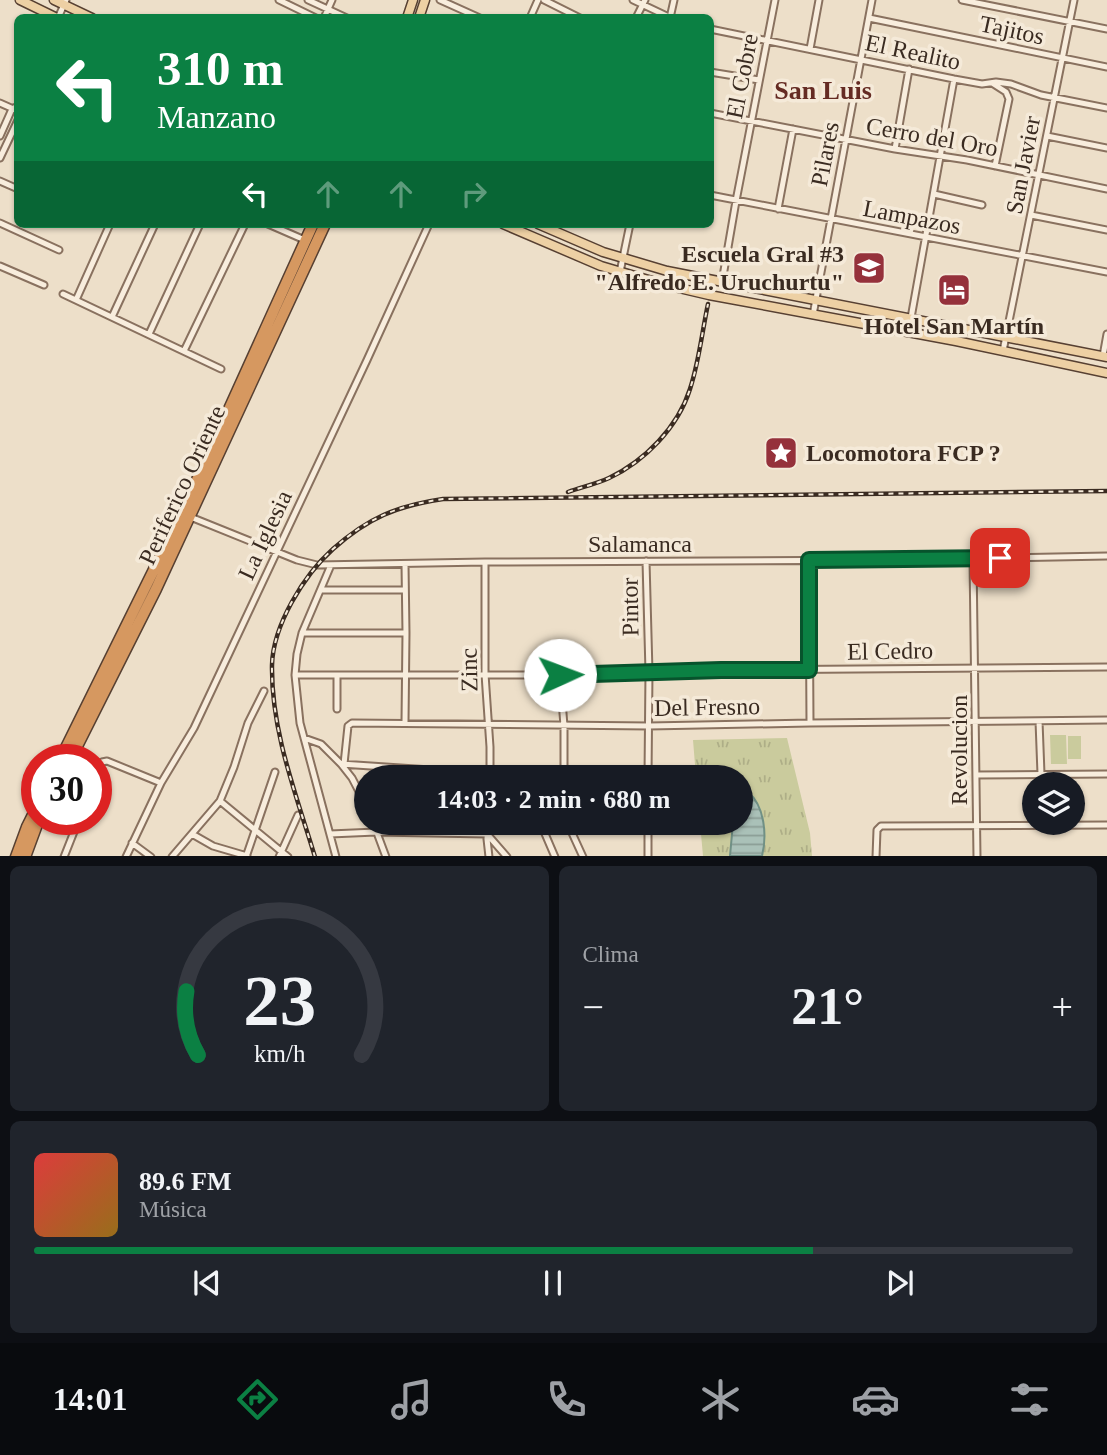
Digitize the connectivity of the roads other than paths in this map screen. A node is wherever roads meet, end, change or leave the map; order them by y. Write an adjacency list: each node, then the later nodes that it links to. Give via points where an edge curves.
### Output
1 (20, 0): 17 (main road)
2 (54, 0): 14 (main road)
3 (279, 0): 19 (street)
4 (309, 0): 16 (street)
5 (332, 0): 16 (street)
6 (440, 0): 22 (street)
7 (541, 0): 23 (street)
8 (633, 0): 15 (street)
9 (774, 0): 29 (street, El Cobre)
10 (819, 0): 30 (street)
11 (872, 0): 25 (street, Pilares)
12 (962, 0): 26 (street)
13 (1074, 0): 26 (street, San Javier)
14 (65, 2): 18 (main road)
15 (643, 2): 24 (street)
16 (328, 9): 20 (street); 21 (street)
17 (50, 14)
18 (85, 14)
19 (308, 14)
20 (326, 14)
21 (339, 14)
22 (471, 14)
23 (571, 14)
24 (665, 14)
25 (869, 18): 31 (street, Tajitos); 32 (street, Pilares)
26 (1070, 22): 27 (street); 31 (street, San Javier)
27 (1107, 29)
28 (714, 30): 29 (street, El Realito)
29 (767, 42): 30 (street, El Realito); 37 (street, El Cobre)
30 (810, 49): 32 (street, El Realito)
31 (1062, 58): 33 (street, Tajitos); 39 (street, San Javier)
32 (862, 59): 34 (street, El Realito); 48 (street, Pilares)
33 (1107, 67)
34 (909, 69): 36 (street, El Realito); 50 (street)
35 (714, 73): 37 (street)
36 (954, 79): 38 (street, El Realito); 51 (street)
37 (759, 80): 43 (street, El Cobre)
38 (992, 83): 39 (street, El Realito); 53 (street, via 1009,99)
39 (1055, 97): 40 (street, El Realito); 47 (street, San Javier)
40 (1107, 108)
41 (14, 112): 46 (street)
42 (714, 114): 43 (street, Cerro del Oro)
43 (751, 121): 45 (street, Cerro del Oro); 58 (street, El Cobre)
44 (14, 128): 52 (street)
45 (793, 129): 48 (street, Cerro del Oro); 60 (street)
46 (0, 136)
47 (1047, 136): 49 (street); 54 (street, San Javier)
48 (845, 139): 50 (street, Cerro del Oro); 62 (street, Pilares)
49 (1107, 148)
50 (895, 149): 51 (street, Cerro del Oro)
51 (940, 156): 53 (street, Cerro del Oro); 56 (street)
52 (0, 157)
53 (995, 166): 54 (street, Cerro del Oro)
54 (1039, 175): 55 (street, Cerro del Oro); 61 (street, San Javier)
55 (1107, 189)
56 (934, 194): 59 (street); 76 (street)
57 (714, 196): 58 (street, Lampazos)
58 (736, 201): 60 (street, Lampazos); 84 (street, El Cobre)
59 (982, 205)
60 (778, 209): 62 (street, Lampazos)
61 (1031, 215): 75 (street); 79 (street, San Javier)
62 (830, 218): 76 (street, Lampazos); 88 (street, Pilares)
63 (0, 223): 78 (street)
64 (108, 228): 87 (street)
65 (153, 228): 90 (street)
66 (198, 228): 92 (street)
67 (243, 228): 95 (street)
68 (277, 228): 77 (street)
69 (312, 228): 77 (highway, Periferico Oriente)
70 (322, 228): 77 (highway, Periferico Oriente)
71 (427, 228): 101 (street, La Iglesia)
72 (512, 228): 82 (main road)
73 (548, 228): 80 (main road)
74 (629, 228): 80 (street)
75 (1107, 230)
76 (926, 238): 79 (street, Lampazos); 91 (street)
77 (310, 243): 100 (highway, Periferico Oriente)
78 (59, 250)
79 (1023, 257): 83 (street, Lampazos); 94 (street, San Javier)
80 (623, 258): 82 (street); 84 (main road)
81 (0, 266): 85 (street)
82 (620, 272): 89 (main road, via 709,295)
83 (1107, 272)
84 (722, 282): 88 (main road)
85 (44, 285)
86 (63, 294): 87 (street)
87 (76, 300): 90 (street)
88 (816, 300): 89 (street, Pilares); 91 (main road)
89 (813, 314): 96 (main road)
90 (112, 317): 92 (street)
91 (911, 318): 94 (main road)
92 (149, 334): 95 (street)
93 (1107, 334): 97 (street)
94 (1007, 337): 96 (street, San Javier); 97 (main road)
95 (184, 351): 98 (street)
96 (1003, 351): 99 (main road)
97 (1105, 357)
98 (220, 369)
99 (1107, 373)
100 (186, 515): 101 (street, Salamanca); 133 (highway, Periferico Oriente); 134 (highway, Periferico Oriente, via 156,589)
101 (276, 552): 108 (street, Salamanca); 148 (street, La Iglesia, via 194,728)
102 (1107, 556): 103 (street, Salamanca)
103 (973, 559): 104 (street, Salamanca); 114 (street, Revolucion)
104 (809, 560): 105 (street, Salamanca); 115 (street)
105 (646, 561): 106 (street, Salamanca); 116 (street, Pintor)
106 (485, 562): 107 (street, Salamanca); 118 (street, Zinc)
107 (405, 564): 108 (street, Salamanca); 110 (street)
108 (331, 565): 109 (street)
109 (321, 590): 110 (street); 111 (street)
110 (405, 590): 112 (street)
111 (302, 633): 112 (street); 119 (street)
112 (406, 633): 117 (street)
113 (1107, 667): 114 (street, El Cedro)
114 (976, 668): 115 (street, El Cedro); 126 (street, Revolucion)
115 (809, 670): 116 (street, El Cedro); 128 (street)
116 (649, 672): 121 (street, El Cedro); 131 (street, Pintor)
117 (406, 674): 118 (street, El Cedro); 120 (street, El Cedro); 125 (street)
118 (485, 674): 121 (street, El Cedro); 129 (street, Zinc)
119 (295, 675): 120 (street, El Cedro); 132 (street)
120 (337, 675): 123 (street)
121 (560, 675): 130 (street)
122 (264, 691): 149 (street)
123 (337, 709)
124 (1107, 720): 127 (street, Del Fresno)
125 (405, 722): 129 (street, Del Fresno); 136 (street, Del Fresno, via 349,724)
126 (975, 722): 127 (street, Del Fresno); 128 (street, Del Fresno); 146 (street, Revolucion)
127 (1039, 722): 142 (street)
128 (810, 723): 131 (street, Del Fresno)
129 (489, 725): 130 (street, Del Fresno); 138 (street, Zinc)
130 (564, 726): 131 (street, Del Fresno); 139 (street)
131 (649, 726): 140 (street, Pintor)
132 (304, 738): 136 (street, via 321,744); 156 (street)
133 (68, 744)
134 (78, 744)
135 (112, 763): 148 (street)
136 (343, 764): 137 (street); 147 (street)
137 (355, 765)
138 (490, 765)
139 (564, 765)
140 (648, 765)
141 (275, 772): 153 (street)
142 (1041, 772)
143 (1022, 774): 146 (street)
144 (1085, 774): 145 (street)
145 (1107, 774)
146 (976, 775): 151 (street, Revolucion)
147 (354, 781)
148 (161, 783): 166 (street, La Iglesia)
149 (220, 800): 153 (street); 155 (street)
150 (298, 815): 167 (street)
151 (977, 825): 152 (street); 183 (street, via 881,826); 184 (street, Revolucion)
152 (1107, 825)
153 (256, 829): 167 (street); 174 (street)
154 (354, 833): 156 (street)
155 (192, 834): 173 (street); 174 (street)
156 (330, 834): 176 (street)
157 (24, 835): 168 (highway)
158 (33, 835): 169 (highway)
159 (73, 835): 170 (street)
160 (377, 835): 177 (street)
161 (487, 835): 178 (street)
162 (488, 835): 179 (street)
163 (546, 835): 180 (street)
164 (573, 835): 181 (street)
165 (648, 835): 182 (street)
166 (132, 843): 171 (street, La Iglesia); 172 (street)
167 (280, 854): 175 (street)
168 (16, 856)
169 (25, 856)
170 (64, 856)
171 (125, 856)
172 (151, 856)
173 (172, 856)
174 (247, 856)
175 (288, 856)
176 (336, 856)
177 (386, 856)
178 (488, 856)
179 (507, 856)
180 (555, 856)
181 (583, 856)
182 (648, 856)
183 (876, 856)
184 (977, 856)

